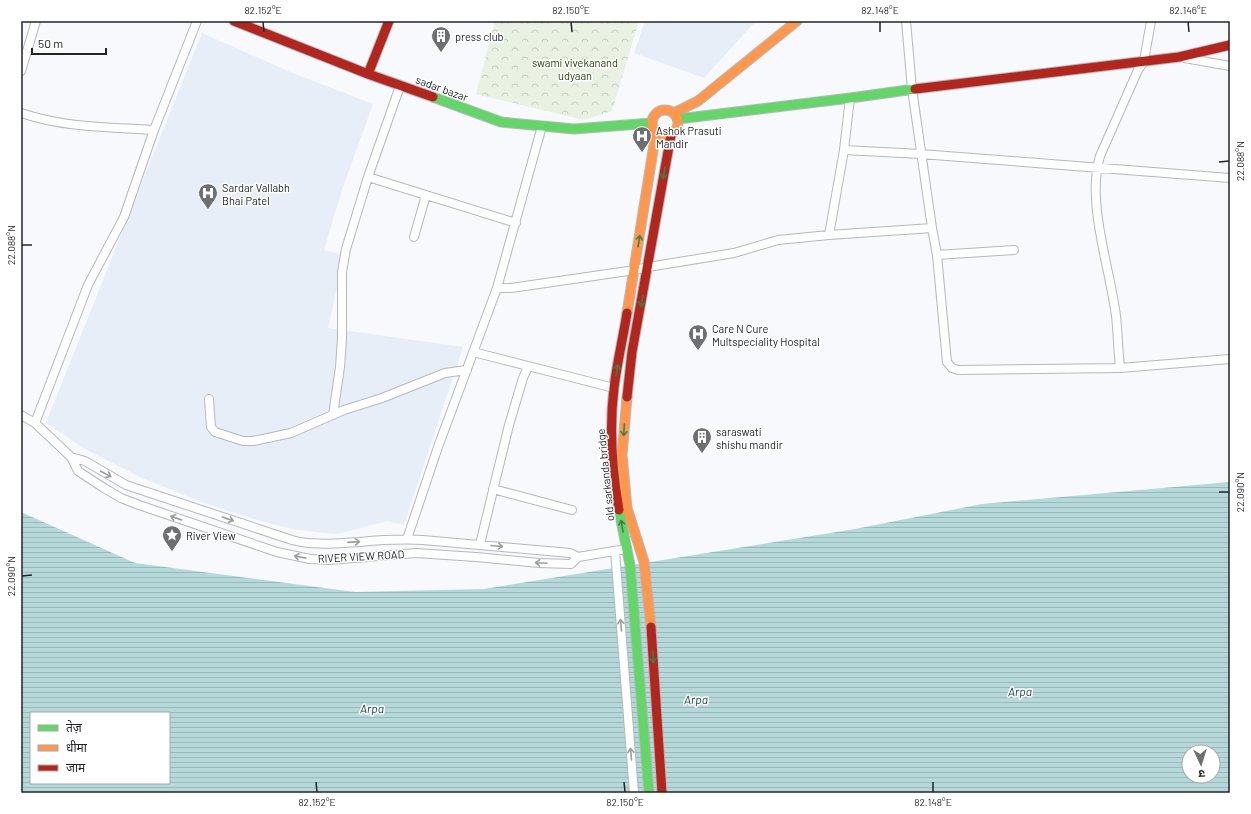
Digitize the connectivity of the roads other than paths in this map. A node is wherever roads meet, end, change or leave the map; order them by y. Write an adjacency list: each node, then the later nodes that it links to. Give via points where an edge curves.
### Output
1 (36, 21): 12 (street)
2 (197, 21): 21 (street)
3 (234, 21): 13 (main road, sadar bazar)
4 (389, 21): 13 (main road)
5 (797, 21): 18 (main road)
6 (906, 21): 15 (street)
7 (1151, 21): 10 (street)
8 (1230, 45): 9 (main road)
9 (1179, 57): 10 (main road); 11 (street)
10 (1144, 61): 15 (main road); 26 (street, via 1100,156)
11 (1230, 66)
12 (21, 71)
13 (368, 74): 14 (main road, sadar bazar)
14 (400, 86): 20 (main road, sadar bazar, via 501,122); 27 (street)
15 (912, 89): 16 (main road); 25 (street)
16 (850, 98): 18 (main road); 24 (street)
17 (21, 113): 21 (street, via 39,120 65,125)
18 (676, 116): 19 (main road, via 665,109 660,110); 23 (main road, via 678,127)
19 (652, 123): 20 (main road, sadar bazar, via 574,129); 22 (main road)
20 (542, 126): 30 (street)
21 (154, 130): 48 (street, via 124,217 88,285)
22 (656, 132): 23 (main road); 37 (main road, old sarkanda bridge, one-way to 22)
23 (671, 135): 36 (main road, one-way to 36)
24 (844, 150): 25 (street); 32 (street)
25 (921, 154): 26 (street); 31 (street)
26 (1097, 168): 28 (street); 42 (street, via 1097,209 1116,316)
27 (368, 177): 29 (street); 47 (street, via 343,262 342,339)
28 (1230, 178)
29 (426, 195): 30 (street); 33 (street)
30 (516, 223): 38 (street)
31 (932, 228): 32 (street); 35 (street)
32 (829, 235): 36 (street, via 778,240 734,253)
33 (414, 237)
34 (1014, 250): 35 (street)
35 (937, 254): 42 (street, via 947,362 952,368)
36 (648, 267): 37 (street); 59 (main road, one-way to 59, via 632,352 622,455 627,508 644,562)
37 (635, 270): 38 (street); 44 (main road, old sarkanda bridge, one-way to 37)
38 (497, 288): 39 (street)
39 (473, 352): 41 (street); 43 (street)
40 (1230, 359): 42 (street)
41 (528, 367): 44 (street); 50 (street, via 522,378 508,425)
42 (1120, 368)
43 (467, 370): 47 (street, via 445,373); 52 (street)
44 (614, 388): 54 (main road, old sarkanda bridge, one-way to 44, via 616,493 612,437)
45 (209, 399): 47 (street, via 211,427 215,432 243,441 258,441 291,433)
46 (21, 415): 48 (street, RIVER VIEW ROAD)
47 (333, 415)
48 (35, 424): 49 (street, RIVER VIEW ROAD)
49 (71, 457): 52 (street, RIVER VIEW ROAD, one-way to 52, via 85,461 126,485 304,544); 56 (street, RIVER VIEW ROAD, one-way to 49, via 571,564 431,553 329,560 296,557 121,498 78,471)
50 (493, 489): 51 (street); 53 (street)
51 (572, 510)
52 (407, 539): 53 (street, RIVER VIEW ROAD)
53 (480, 544): 56 (street, RIVER VIEW ROAD, one-way to 56, via 570,553)
54 (626, 549): 55 (street, RIVER VIEW ROAD); 58 (main road, old sarkanda bridge, via 630,565)
55 (615, 551): 56 (street, RIVER VIEW ROAD); 57 (street, one-way to 55)
56 (578, 557)
57 (634, 793)
58 (649, 793)
59 (662, 793)

